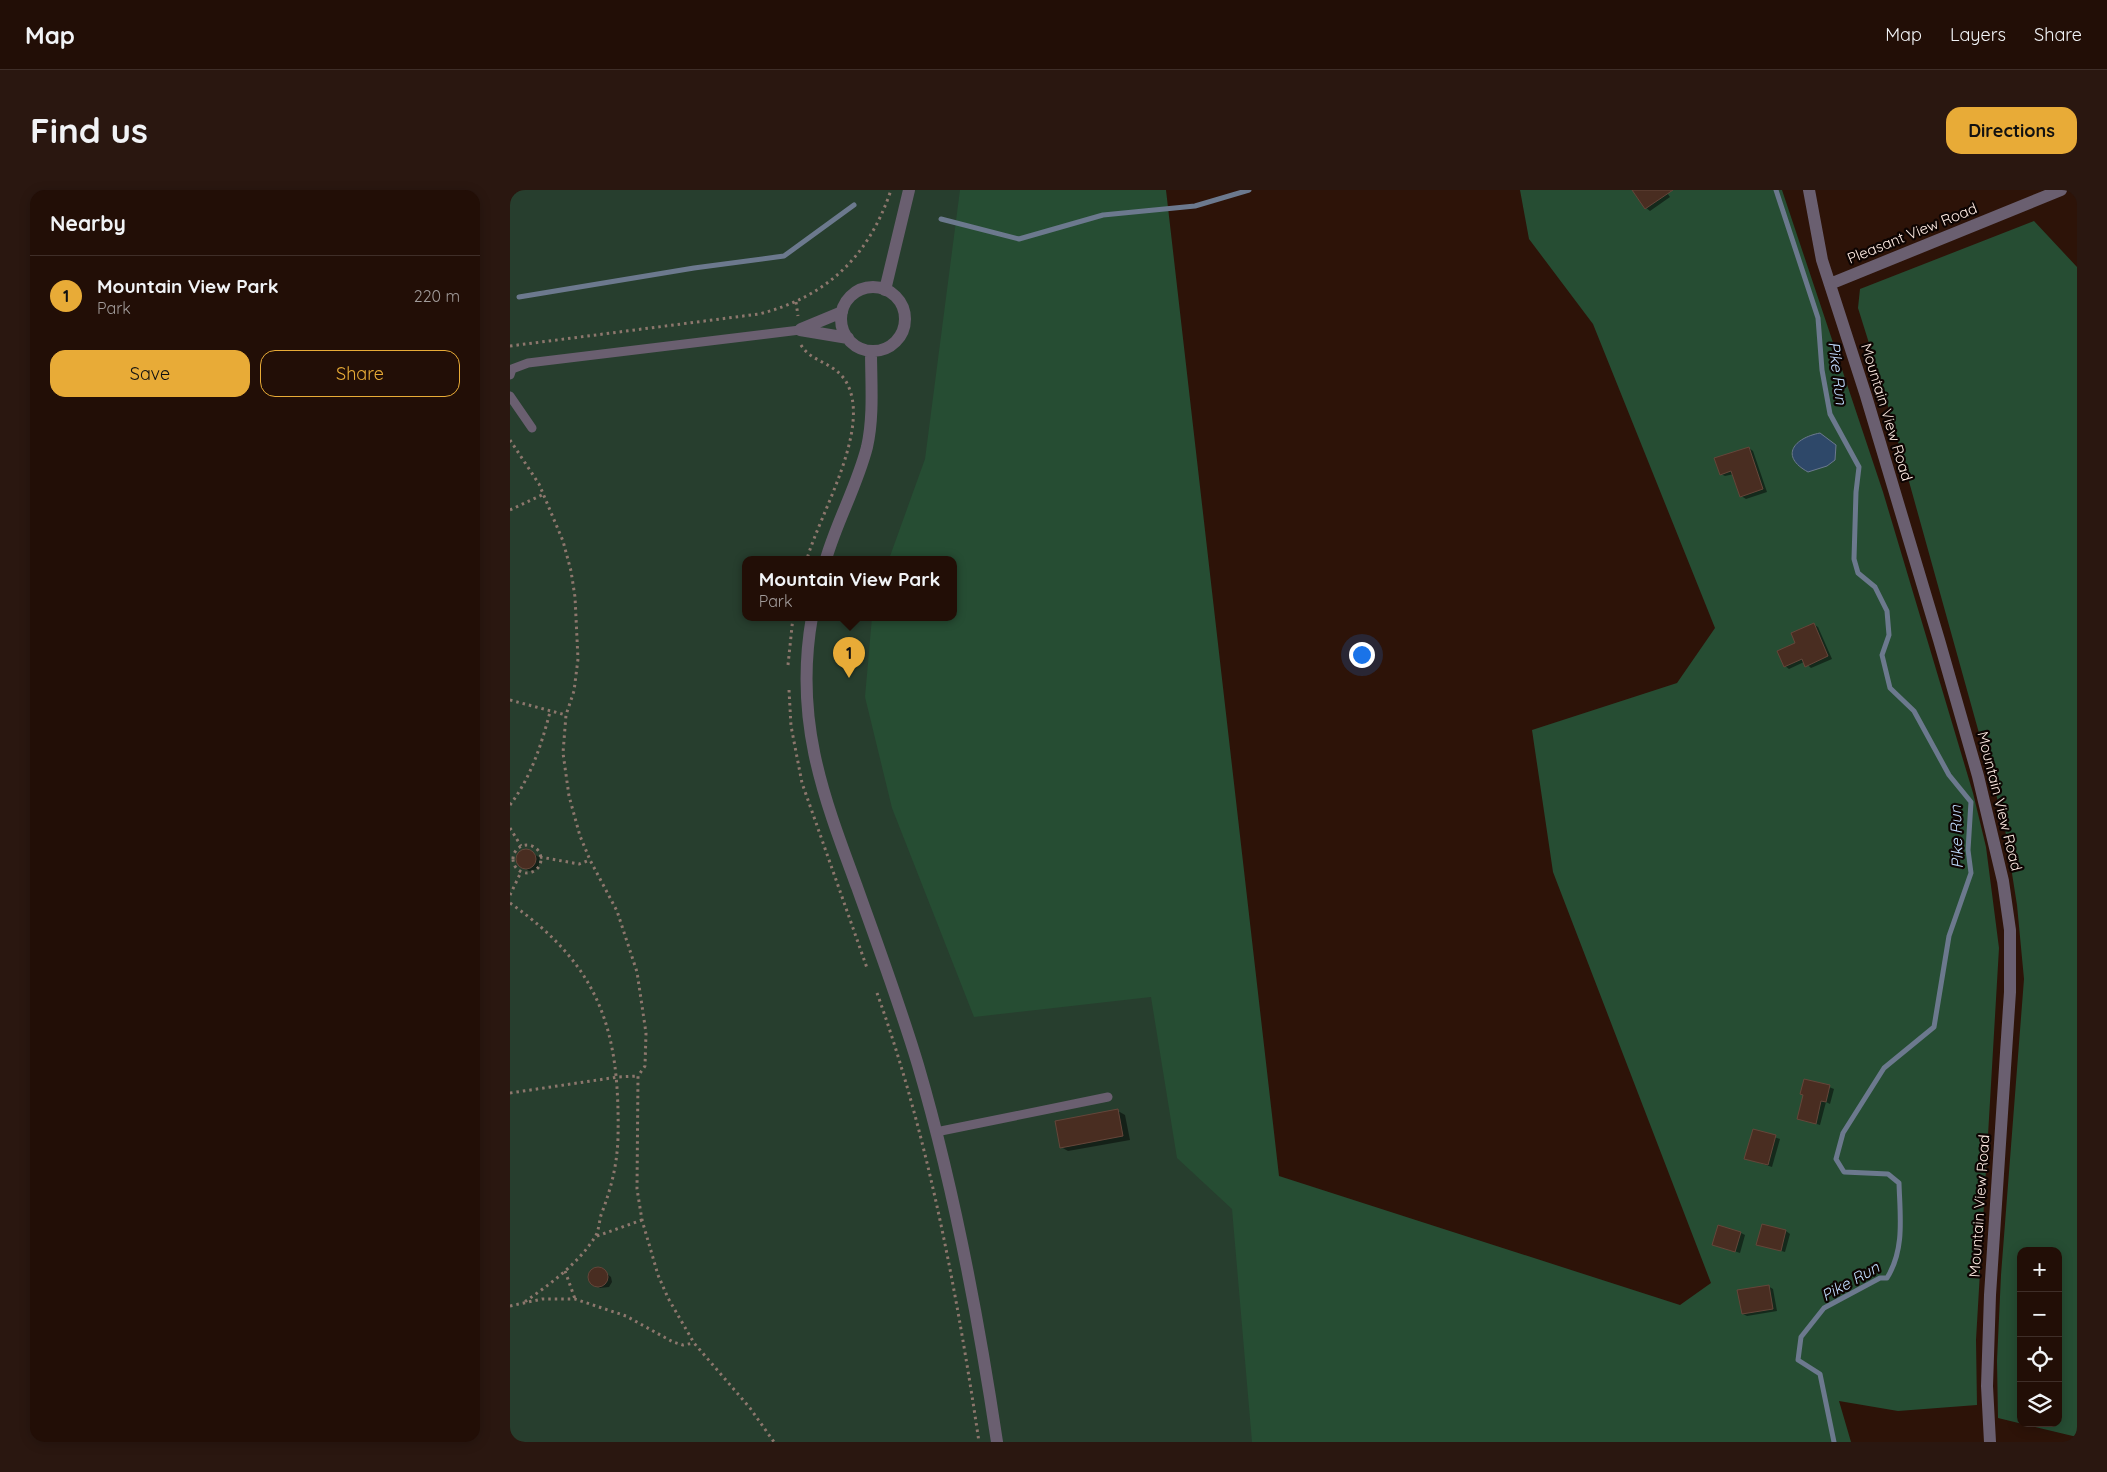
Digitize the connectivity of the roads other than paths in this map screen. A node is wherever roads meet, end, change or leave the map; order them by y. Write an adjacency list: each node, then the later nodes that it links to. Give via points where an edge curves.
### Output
1 (910, 190): 5 (street)
2 (1809, 190): 4 (street, Mountain View Road, via 1818,243)
3 (2062, 190): 4 (street, Pleasant View Road)
4 (1830, 284): 18 (street, Mountain View Road, via 1973,758 1996,844 2010,930 2010,992 1990,1295 1987,1386)
5 (885, 290): 6 (street, via 872,287 858,291); 9 (street, via 896,297 903,308 904,326 895,343)
6 (842, 312): 7 (street); 8 (street, via 842,326)
7 (800, 329): 8 (street); 10 (lane, via 528,363 512,369)
8 (848, 338): 9 (street, via 858,347)
9 (871, 351): 13 (street, via 872,406 867,446)
10 (510, 375)
11 (510, 396): 12 (lane)
12 (532, 428)
13 (827, 556)
14 (812, 621): 16 (street, via 806,698 810,740 818,775 902,1013)
15 (1108, 1097): 16 (lane)
16 (936, 1132): 17 (street, via 968,1276)
17 (997, 1442)
18 (1990, 1442)

